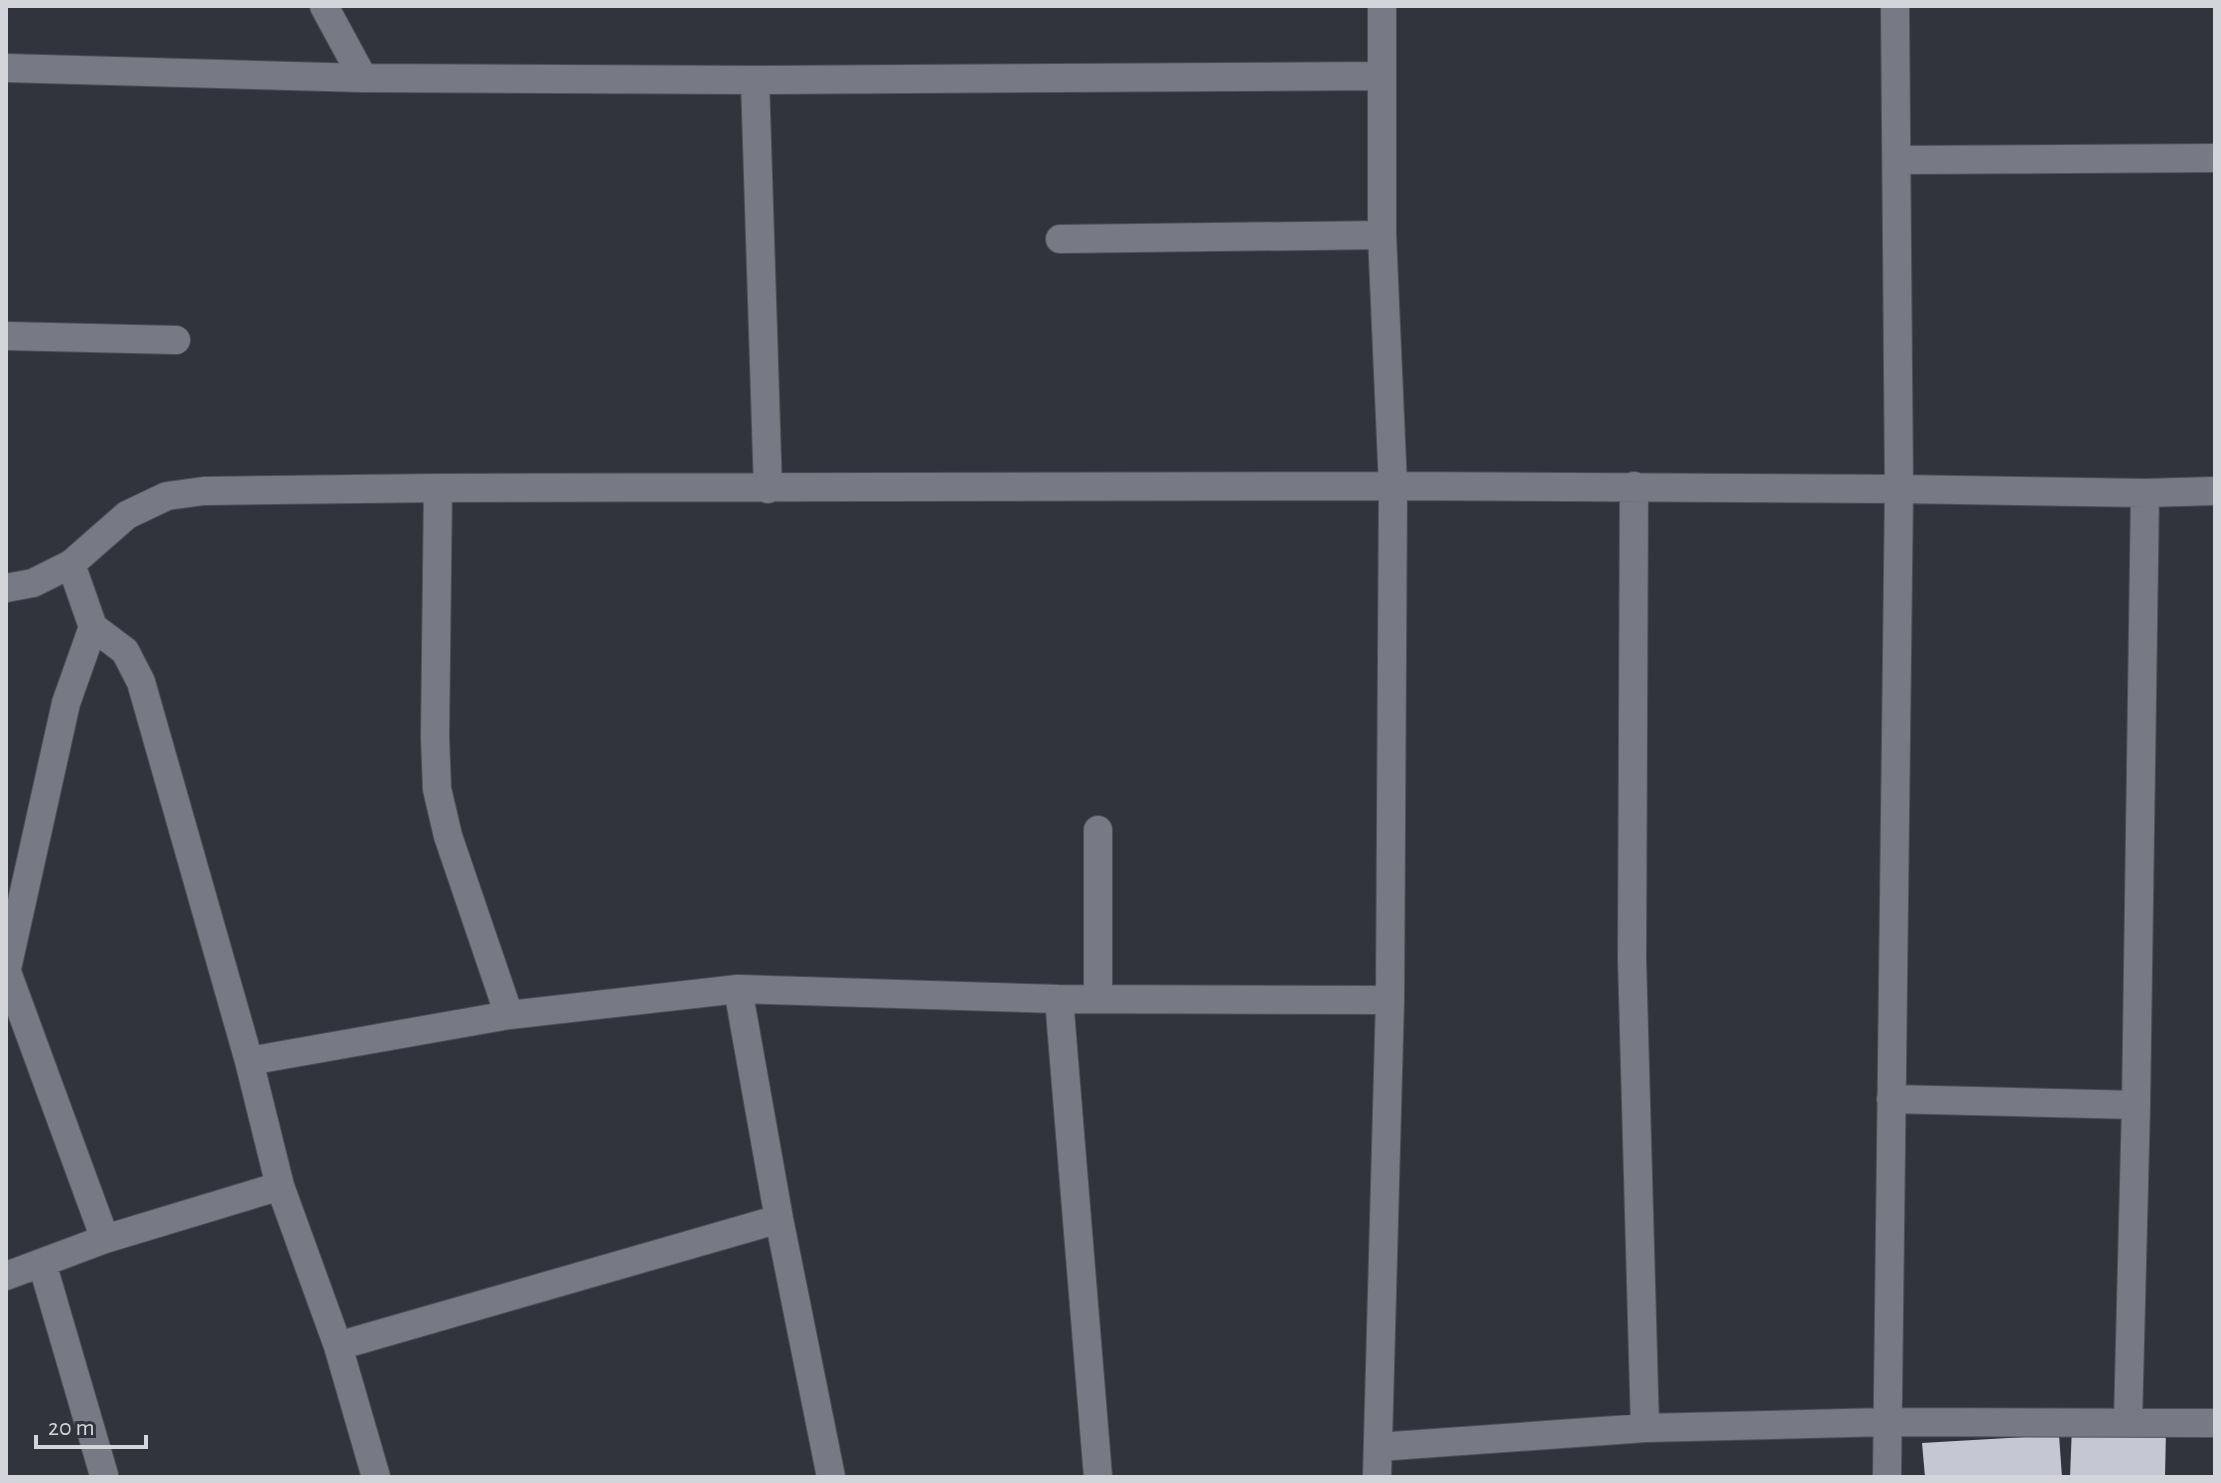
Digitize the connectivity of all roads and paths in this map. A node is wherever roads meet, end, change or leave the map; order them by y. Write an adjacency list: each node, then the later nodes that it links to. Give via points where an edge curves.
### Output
1 (324, 6): 6 (street)
2 (1382, 6): 5 (street)
3 (1895, 6): 9 (street)
4 (6, 68): 6 (street)
5 (1381, 76): 7 (street); 10 (street)
6 (363, 78): 7 (street)
7 (755, 80): 17 (street)
8 (2215, 158): 9 (street)
9 (1897, 160): 18 (street)
10 (1382, 235): 11 (street); 14 (street)
11 (1060, 239)
12 (6, 336): 13 (street)
13 (176, 340)
14 (1393, 486): 15 (street); 17 (street); 29 (street)
15 (1634, 486): 18 (street); 43 (street, via 1632,959)
16 (438, 488): 17 (street); 21 (street, via 167,496 127,515); 30 (street, via 437,789)
17 (768, 489)
18 (1899, 489): 20 (street); 32 (street)
19 (2215, 491): 20 (street)
20 (2145, 493): 33 (street)
21 (71, 564): 22 (street, via 33,583); 23 (street)
22 (6, 588)
23 (93, 627): 25 (street, via 66,703); 31 (street, via 125,651 141,682)
24 (1098, 830): 28 (street)
25 (7, 972): 36 (street)
26 (738, 989): 27 (street); 30 (street); 35 (street)
27 (1059, 999): 28 (street); 48 (street)
28 (1098, 999): 29 (street)
29 (1390, 1000): 44 (street)
30 (509, 1015): 31 (street)
31 (249, 1061): 34 (street)
32 (1891, 1099): 33 (street); 41 (street)
33 (2136, 1105): 40 (street)
34 (280, 1186): 36 (street); 39 (street)
35 (779, 1219): 39 (street); 47 (street)
36 (105, 1239): 37 (street)
37 (42, 1263): 38 (street); 45 (street)
38 (6, 1276)
39 (338, 1346): 46 (street)
40 (2128, 1421): 41 (street); 42 (street)
41 (1887, 1422): 43 (street); 50 (street)
42 (2215, 1423)
43 (1645, 1428): 44 (street)
44 (1378, 1447): 49 (street)
45 (104, 1475)
46 (376, 1477)
47 (831, 1477)
48 (1098, 1477)
49 (1377, 1477)
50 (1887, 1477)

